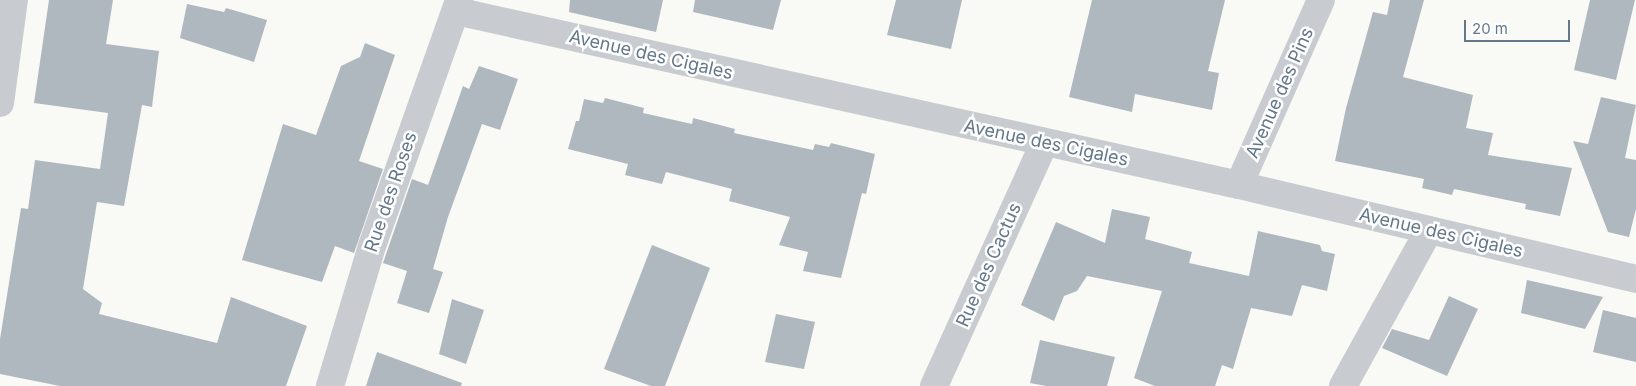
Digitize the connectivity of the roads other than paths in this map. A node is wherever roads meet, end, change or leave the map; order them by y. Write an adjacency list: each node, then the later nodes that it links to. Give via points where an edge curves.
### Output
1 (14, 0): 4 (street)
2 (1321, 0): 6 (street, Avenue des Pins)
3 (457, 6): 5 (street, Avenue des Cigales); 9 (street, Rue des Roses, via 372,246)
4 (0, 103)
5 (1044, 143): 6 (street, Avenue des Cigales); 10 (street, Rue des Cactus)
6 (1239, 185): 7 (street, Avenue des Cigales)
7 (1429, 230): 8 (street, Avenue des Cigales); 11 (street)
8 (1636, 279)
9 (330, 386)
10 (934, 386)
11 (1343, 386)

